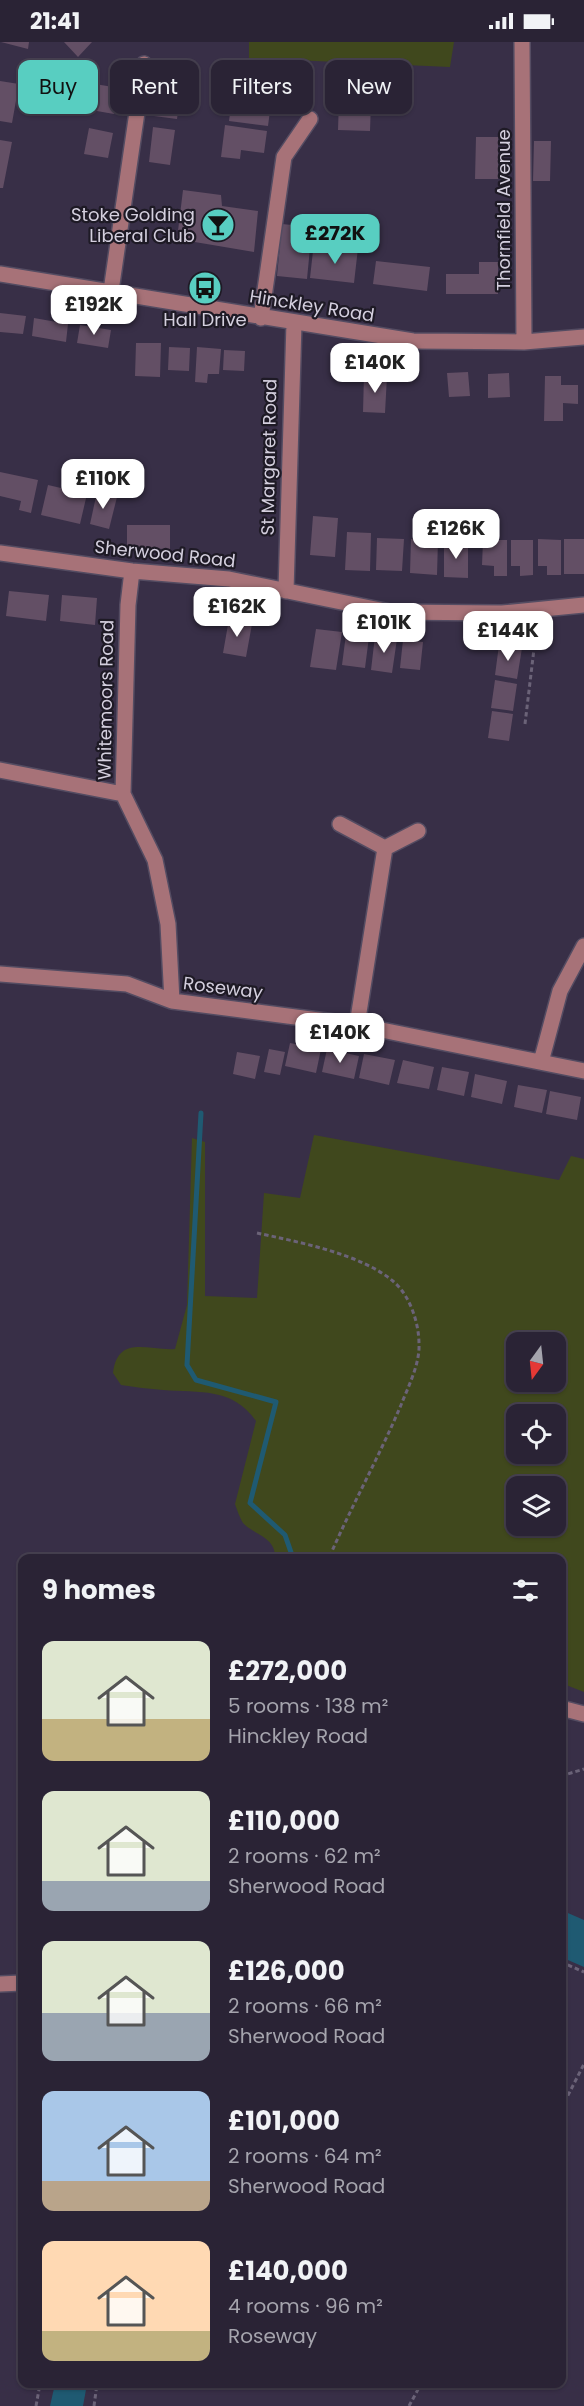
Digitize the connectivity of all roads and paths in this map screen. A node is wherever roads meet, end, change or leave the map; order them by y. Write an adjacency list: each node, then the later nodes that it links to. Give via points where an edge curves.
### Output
1 (522, 42): 9 (street, Thornfield Avenue)
2 (137, 114): 5 (street)
3 (310, 119): 6 (street, via 284,157)
4 (0, 274): 5 (street, Hinckley Road)
5 (111, 291): 6 (street, Hinckley Road)
6 (261, 318): 7 (street, Hinckley Road)
7 (294, 323): 9 (street, Hinckley Road, via 413,341); 12 (street, St Margaret Road)
8 (584, 337): 9 (street, Hinckley Road)
9 (524, 342)
10 (0, 552): 11 (street, Sherwood Road)
11 (132, 571): 12 (street, Sherwood Road, via 229,579); 17 (street, Whitemoors Road, via 127,616)
12 (285, 591): 14 (street, Sherwood Road, via 390,612 502,613)
13 (584, 605): 14 (street, Sherwood Road)
14 (539, 608): 15 (path)
15 (525, 724)
16 (0, 770): 17 (street)
17 (123, 794): 23 (street, Whitemoors Road, via 155,860 168,924)
18 (340, 824): 20 (street)
19 (418, 831): 20 (street)
20 (385, 849): 24 (street)
21 (584, 946): 25 (street, via 560,991)
22 (0, 974): 23 (street, Roseway, via 127,984)
23 (172, 1001): 24 (street, Roseway)
24 (357, 1025): 25 (street, Roseway)
25 (541, 1062): 26 (street, Roseway)
26 (584, 1071)
27 (257, 1233): 28 (path, via 377,1270 396,1283 408,1300 416,1323 420,1345 413,1373)
28 (331, 1554)
29 (566, 1709): 30 (street)
30 (584, 1714)
31 (584, 1769): 32 (path)
32 (566, 1774)
33 (566, 1964): 34 (path)
34 (584, 1972)
35 (0, 1983): 36 (street)
36 (18, 1983)
37 (584, 2064): 38 (path)
38 (566, 2099)
39 (39, 2388): 42 (path)
40 (96, 2388): 43 (path)
41 (418, 2388): 44 (path)
42 (36, 2406)
43 (94, 2406)
44 (409, 2406)

